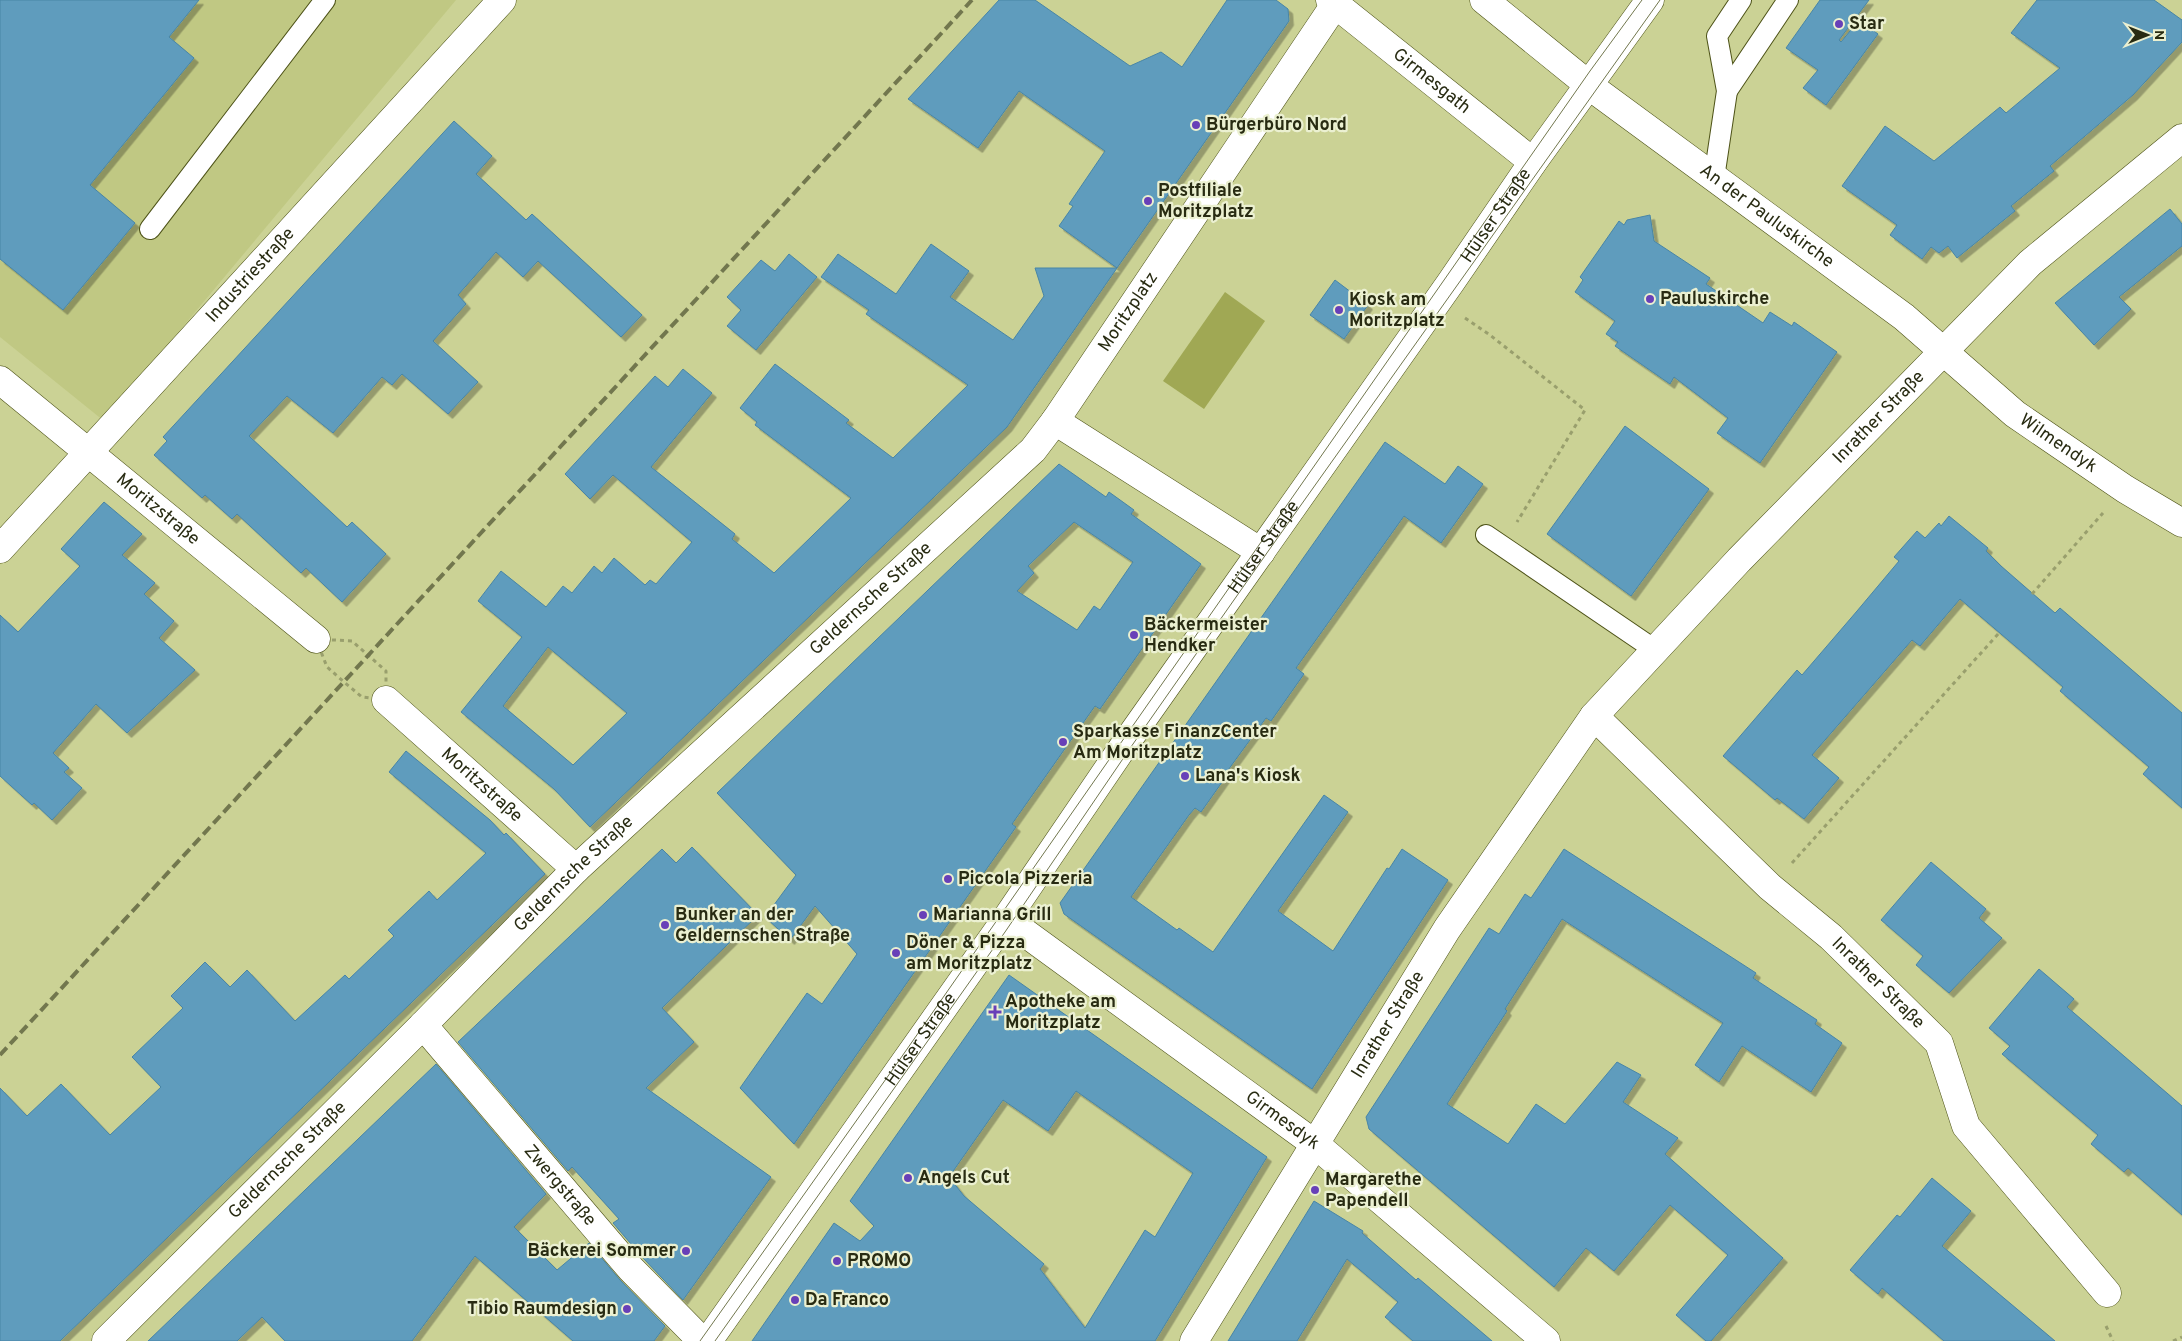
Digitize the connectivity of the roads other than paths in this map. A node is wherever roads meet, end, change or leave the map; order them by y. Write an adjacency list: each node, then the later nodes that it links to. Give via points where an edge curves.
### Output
1 (325, 0): 13 (lane)
2 (502, 0): 17 (street, Industriestraße)
3 (1484, 0): 8 (street)
4 (1650, 0): 8 (street, Hülser Straße)
5 (1741, 0): 9 (lane, via 1717,36)
6 (1788, 0): 9 (lane)
7 (1334, 1): 11 (street, Girmesgath); 16 (street, Moritzplatz)
8 (1588, 85): 11 (street, Hülser Straße); 12 (street, An der Pauluskirche)
9 (1726, 91): 12 (lane)
10 (2182, 138): 14 (street, Inrather Straße, via 2030,264)
11 (1533, 162): 21 (street, Hülser Straße)
12 (1714, 178): 14 (street, An der Pauluskirche, via 1904,317)
13 (150, 229)
14 (1943, 352): 18 (street, Wilmendyk, via 2015,414 2125,489); 23 (street, Inrather Straße)
15 (0, 380): 17 (street, Moritzstraße)
16 (1054, 422): 21 (street); 26 (street, Geldernsche Straße, via 1033,450)
17 (89, 453): 20 (street, Industriestraße); 22 (street, Moritzstraße)
18 (2182, 523)
19 (1486, 535): 23 (lane)
20 (0, 549)
21 (1261, 552): 27 (street, Hülser Straße)
22 (316, 639)
23 (1655, 650): 25 (street, Inrather Straße)
24 (386, 700): 26 (street, Moritzstraße)
25 (1594, 716): 29 (street, Inrather Straße, via 1447,929); 30 (street, Inrather Straße, via 1770,887 1831,936 1939,1043 1966,1126)
26 (576, 869): 28 (street, Geldernsche Straße)
27 (1006, 919): 29 (street, Girmesdyk); 33 (street, Hülser Straße)
28 (423, 1025): 31 (street, Geldernsche Straße); 32 (street, Zwergstraße, via 631,1269)
29 (1315, 1144): 34 (street, Inrather Straße); 35 (street, Girmesdyk)
30 (2107, 1292)
31 (106, 1341)
32 (702, 1341)
33 (708, 1341)
34 (1194, 1341)
35 (1546, 1341)

